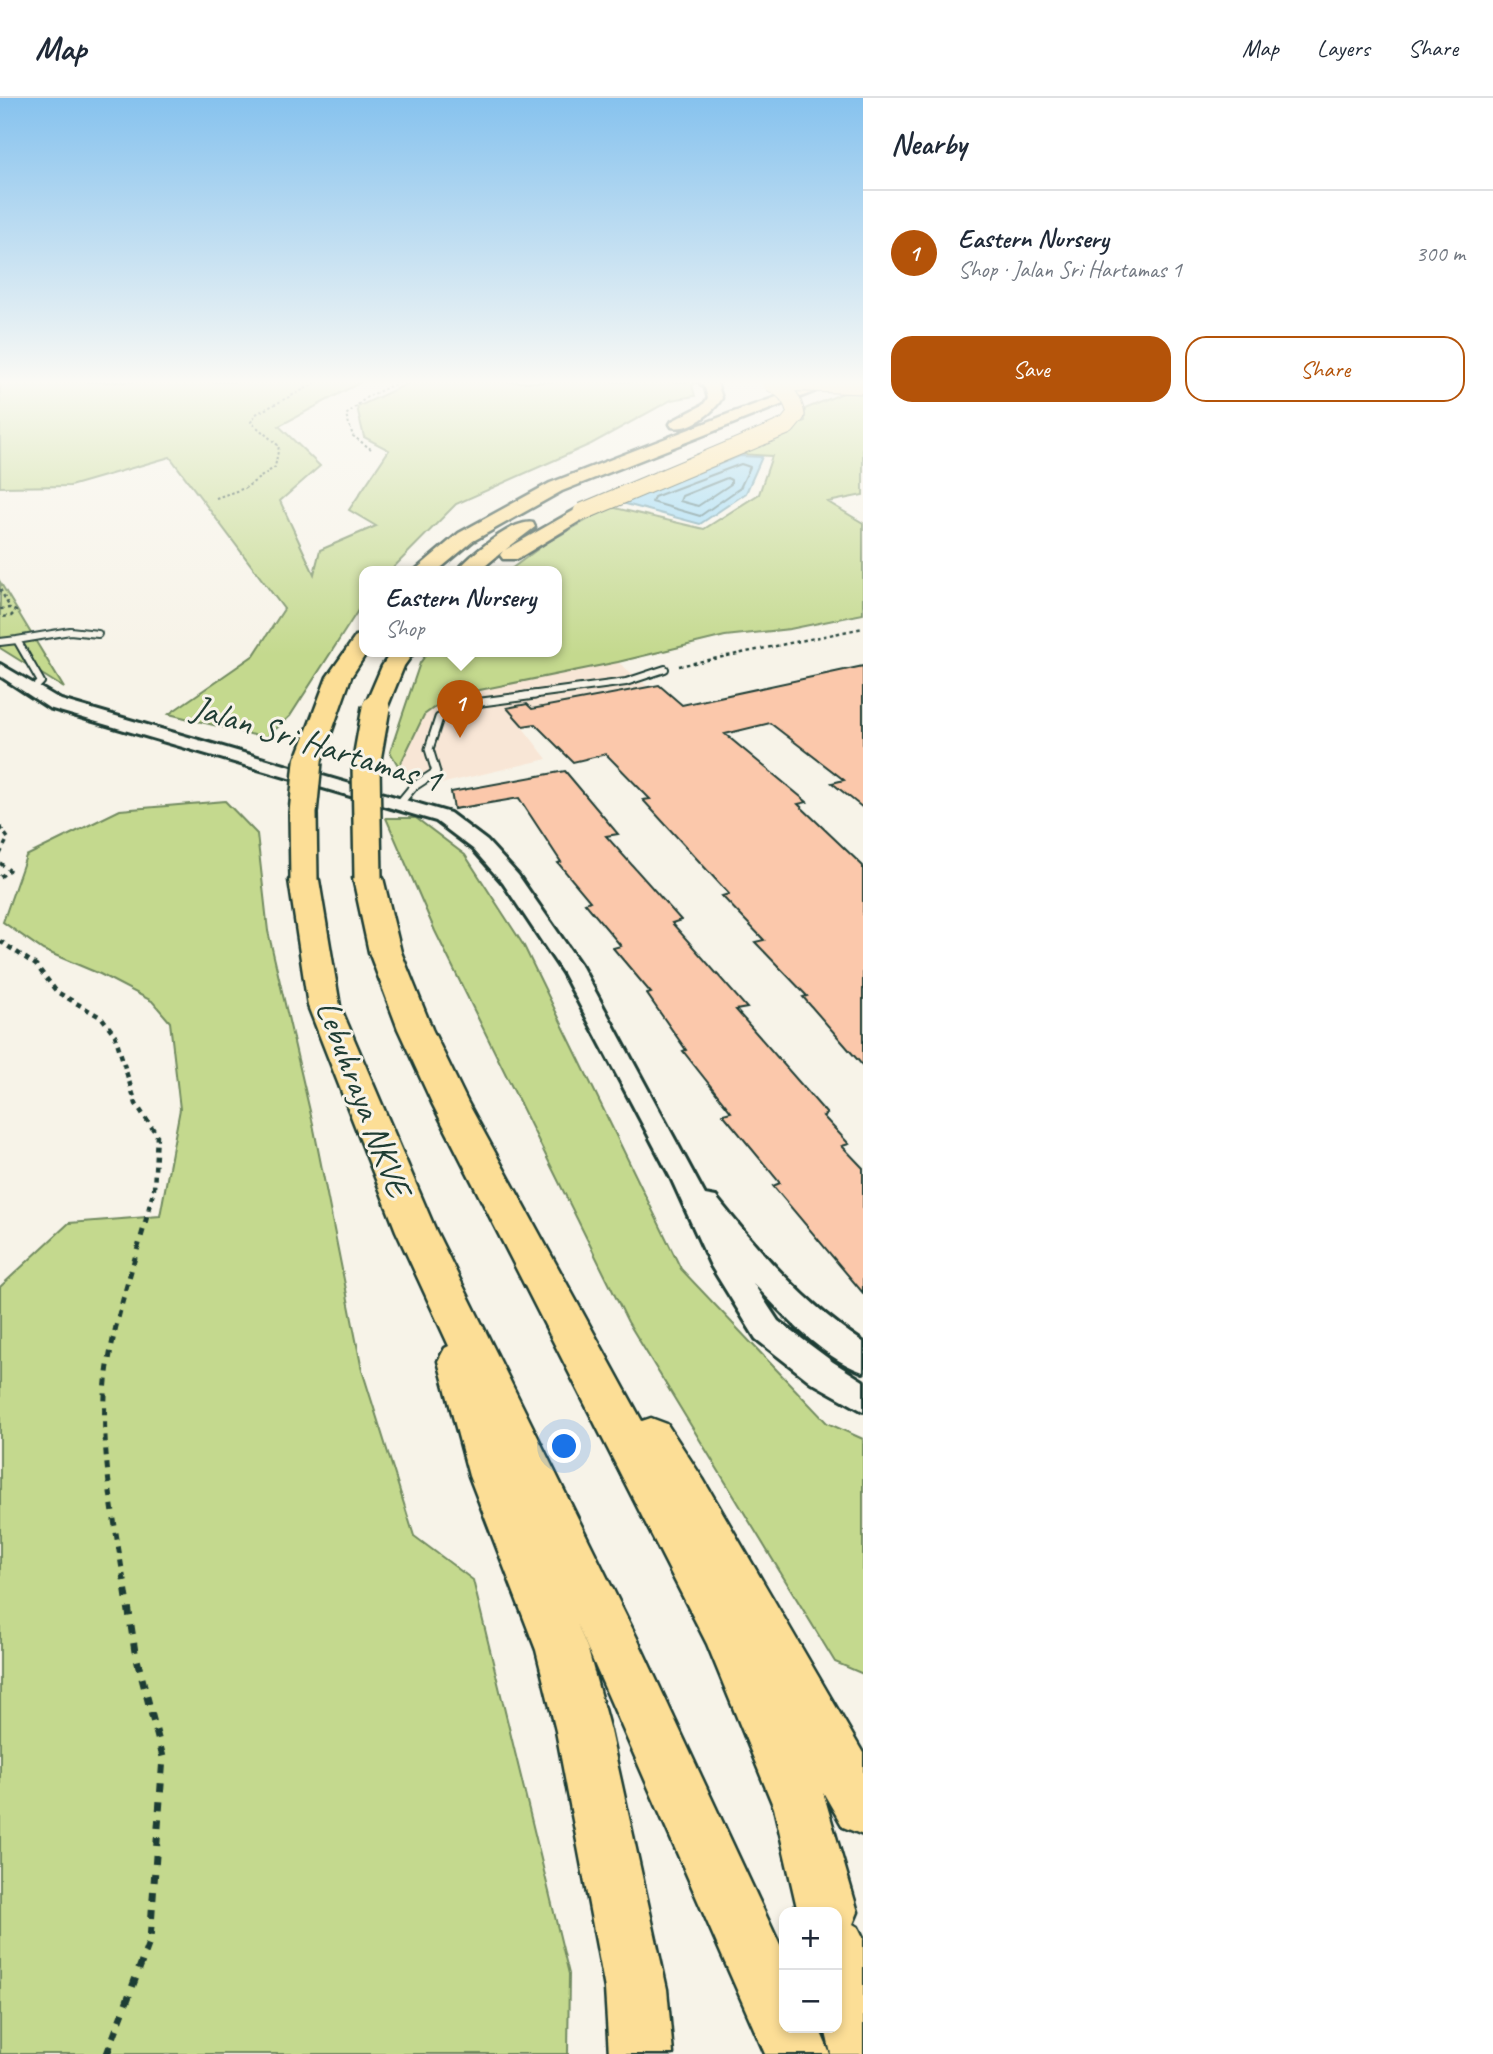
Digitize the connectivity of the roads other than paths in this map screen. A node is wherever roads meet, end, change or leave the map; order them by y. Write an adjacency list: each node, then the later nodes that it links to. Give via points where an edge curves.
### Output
1 (557, 473): 5 (highway, via 490,504)
2 (591, 473): 6 (highway, via 556,487 467,537)
3 (632, 473): 7 (highway, via 557,507)
4 (674, 473): 8 (highway, bridge, via 582,512)
5 (412, 566)
6 (431, 566)
7 (473, 566)
8 (496, 566)
9 (98, 634): 10 (lane, via 70,631)
10 (17, 640): 11 (lane); 16 (lane, via 41,682)
11 (0, 642)
12 (359, 648): 20 (highway, Lebuhraya NKVE, bridge, via 339,677 308,762 304,880 324,1006)
13 (399, 657): 19 (highway, Lebuhraya NKVE, bridge, via 376,708 366,765 368,878 385,952 415,1029)
14 (665, 669): 17 (lane, via 626,682 482,702 439,718 429,749 436,772 413,786)
15 (0, 670): 16 (street, Jalan Sri Hartamas 1)
16 (33, 690): 17 (street, Jalan Sri Hartamas 1, via 55,704)
17 (399, 804): 18 (street, Jalan Sri Hartamas 1, via 443,817 480,845 511,879 574,972)
18 (684, 1178): 21 (street, Jalan Sri Hartamas 1, via 762,1274 819,1329); 22 (street, Jalan Sri Hartamas 1, via 721,1258 766,1329)
19 (522, 1239): 23 (highway, via 686,1495); 24 (highway, via 726,1627 802,1808)
20 (434, 1270): 26 (highway, via 618,1654); 29 (highway, via 492,1476 562,1650 580,1717 636,1989)
21 (863, 1359)
22 (863, 1397)
23 (863, 1807)
24 (827, 1907)
25 (842, 1968): 28 (highway)
26 (779, 2013)
27 (788, 2033): 30 (highway)
28 (863, 2053)
29 (641, 2054)
30 (798, 2054)

